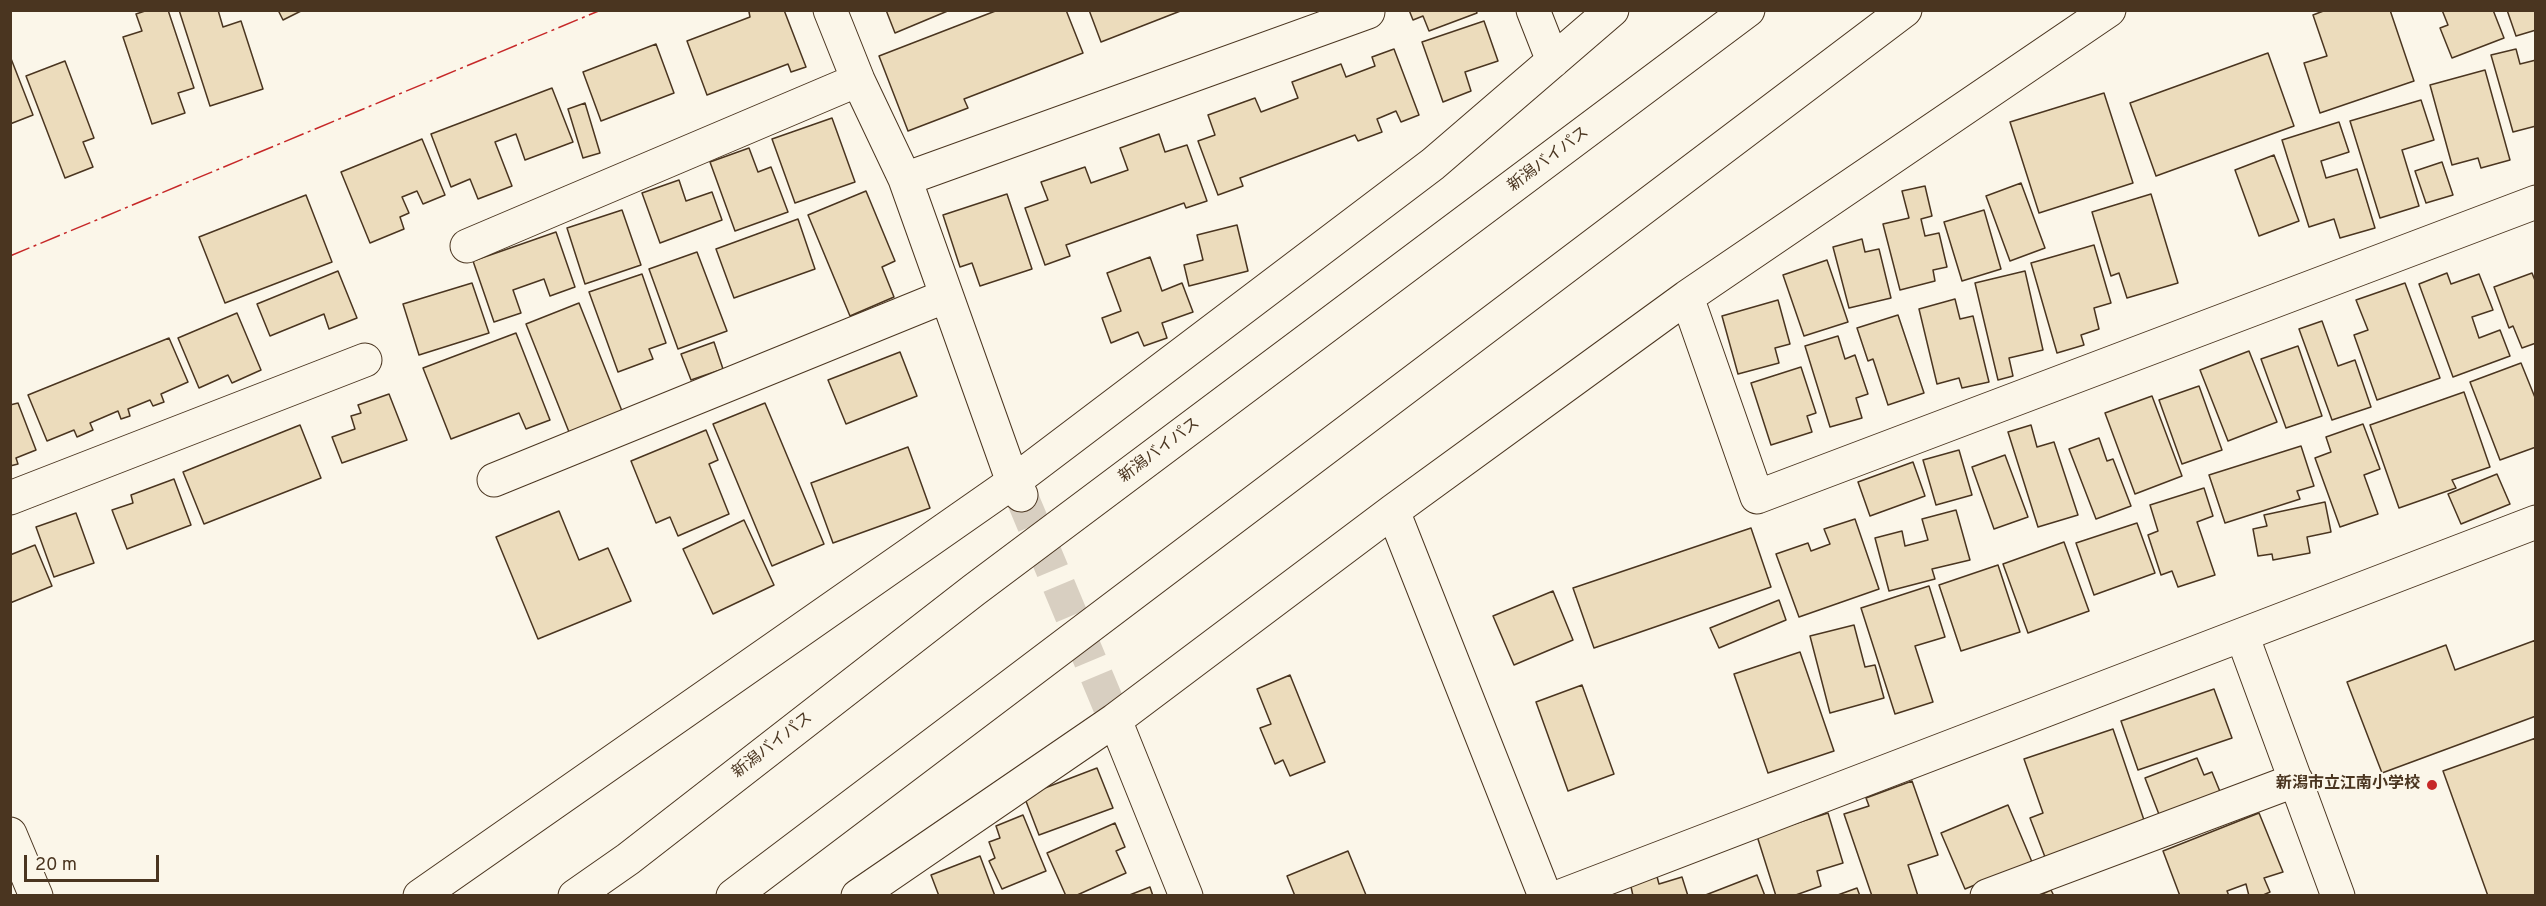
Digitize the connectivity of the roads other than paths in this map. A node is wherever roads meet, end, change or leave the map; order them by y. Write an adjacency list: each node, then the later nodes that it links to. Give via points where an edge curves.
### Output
1 (830, 10): 9 (main road)
2 (1533, 10): 8 (main road)
3 (1612, 10): 8 (main road)
4 (1748, 10): 25 (main road, 新潟バイパス, via 984,583)
5 (1905, 10): 30 (main road)
6 (2109, 10): 14 (main road)
7 (1368, 12): 10 (main road)
8 (1553, 61): 17 (main road, via 1433,164)
9 (858, 80): 10 (main road); 12 (main road)
10 (904, 179): 13 (main road)
11 (2535, 202): 14 (main road, via 1757,497)
12 (467, 246)
13 (946, 296): 16 (main road); 17 (main road)
14 (1687, 297): 19 (main road)
15 (365, 360): 18 (main road)
16 (494, 480)
17 (1017, 489): 27 (main road)
18 (10, 498)
19 (1393, 511): 22 (main road); 33 (main road)
20 (2535, 522): 21 (main road)
21 (2242, 635): 23 (main road); 34 (main road)
22 (1115, 720): 31 (main road); 32 (main road)
23 (2296, 780): 35 (main road); 36 (main road)
24 (10, 834): 26 (main road)
25 (628, 858): 28 (main road); 29 (main road, 新潟バイパス)
26 (35, 895)
27 (420, 896)
28 (560, 896)
29 (575, 896)
30 (733, 896)
31 (858, 896)
32 (1186, 896)
33 (1545, 896)
34 (1561, 896)
35 (1987, 896)
36 (2338, 896)

